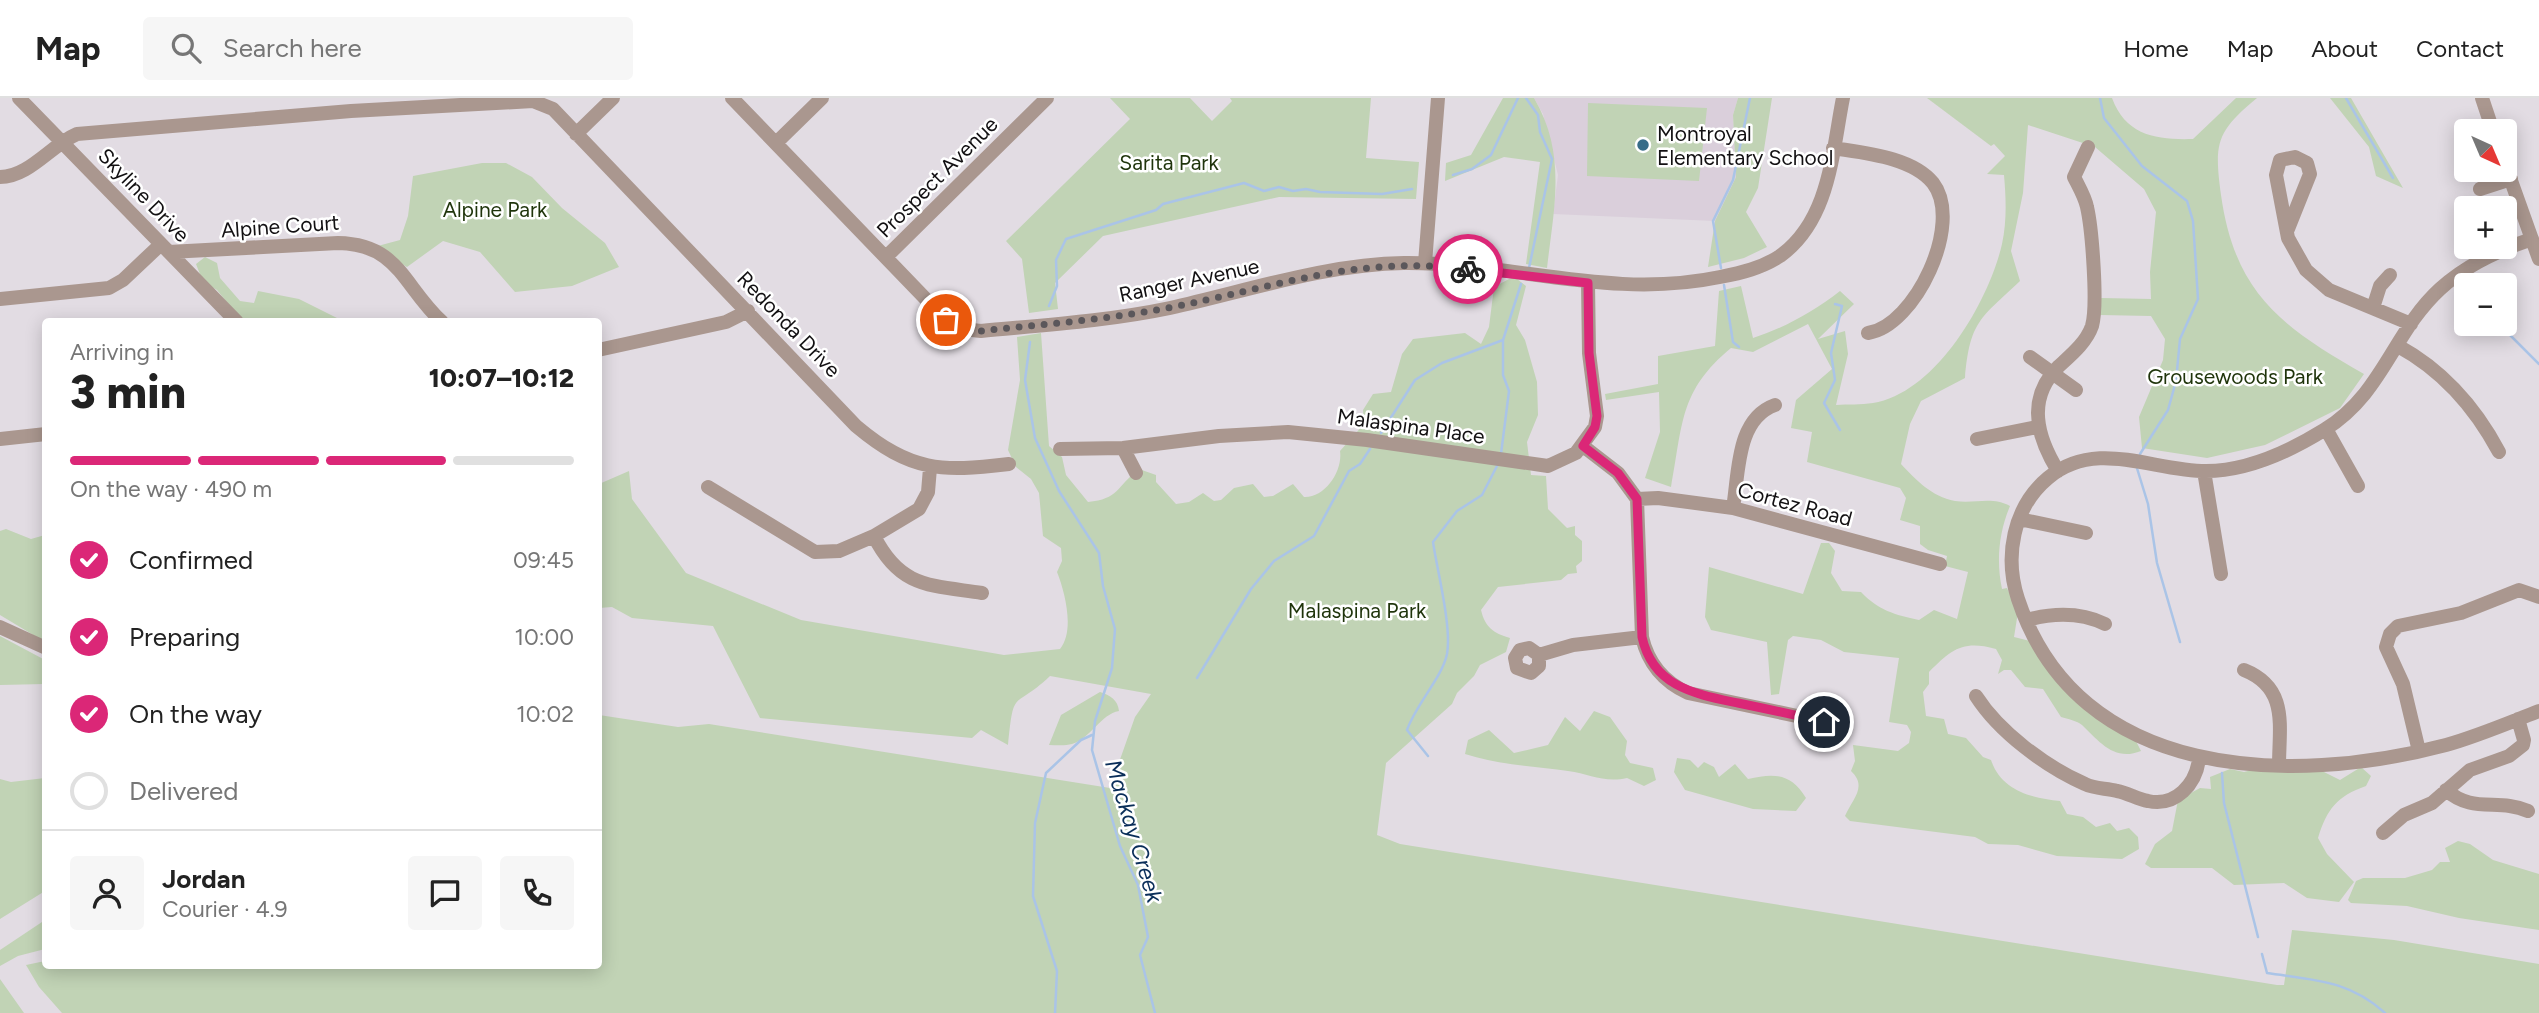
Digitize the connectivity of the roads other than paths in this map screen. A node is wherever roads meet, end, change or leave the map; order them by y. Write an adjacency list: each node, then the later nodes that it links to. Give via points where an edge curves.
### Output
1 (19, 98): 13 (street, Skyline Drive)
2 (340, 98): 10 (street)
3 (612, 98): 12 (street)
4 (732, 98): 14 (street, Ranger Avenue)
5 (822, 98): 14 (street)
6 (1047, 98): 24 (street, Prospect Avenue)
7 (1438, 98): 26 (street)
8 (1843, 98): 16 (street, Ranger Avenue)
9 (2482, 98): 11 (street)
10 (351, 111): 12 (street, Redonda Drive, via 533,101 554,109); 13 (street, Redonda Drive, via 76,134)
11 (2489, 119)
12 (576, 134): 31 (street, Redonda Drive)
13 (62, 140): 17 (street, via 13,177); 23 (street, Skyline Drive)
14 (776, 143): 24 (street, Ranger Avenue)
15 (2088, 147): 39 (street, via 2074,177 2087,205 2093,317 2085,338)
16 (1833, 148): 28 (street, Ranger Avenue, via 1813,221 1779,256 1748,271 1672,286); 35 (street, via 1918,170 1936,187 1944,215 1939,246 1913,298 1887,328)
17 (0, 177)
18 (2503, 182): 20 (street)
19 (2512, 182): 22 (street)
20 (2480, 190)
21 (2288, 229): 30 (street, via 2290,245 2318,281 2340,296)
22 (2532, 239): 25 (street); 34 (street, via 2456,276 2438,290)
23 (164, 248): 29 (street, via 109,288); 32 (street, Skyline Drive); 33 (street, Alpine Court, via 365,244 393,261 414,294)
24 (886, 257): 26 (street, Ranger Avenue, via 946,320 981,331 1156,310 1373,265)
25 (2539, 259)
26 (1425, 263): 28 (street, Ranger Avenue)
27 (2390, 275): 30 (street, via 2380,286)
28 (1588, 283): 47 (street, via 1589,353 1597,416)
29 (0, 299)
30 (2373, 308): 34 (street)
31 (748, 311): 37 (street, via 726,322); 52 (street, Redonda Drive, via 856,426 890,450)
32 (233, 318)
33 (438, 318)
34 (2411, 324): 36 (street)
35 (1868, 333)
36 (2398, 346): 43 (street, via 2365,395); 50 (street, via 2456,388)
37 (602, 349)
38 (2030, 357): 39 (street)
39 (2052, 373): 40 (street); 42 (street, via 2040,397)
40 (2076, 390)
41 (1774, 405): 59 (street, via 1762,410 1748,428)
42 (2037, 427): 46 (street); 53 (street)
43 (2326, 429): 54 (street, via 2286,451 2225,470); 56 (street)
44 (42, 435): 45 (street)
45 (0, 439)
46 (1977, 439)
47 (1583, 446): 48 (street, Malaspina Place, via 1548,466 1288,432); 58 (street, via 1618,473)
48 (1123, 448): 49 (street, Malaspina Place); 55 (street)
49 (1060, 449)
50 (2500, 452)
51 (1009, 464): 52 (street, Redonda Drive, via 962,470)
52 (930, 468): 62 (street, via 928,492 919,509)
53 (2058, 471): 54 (street, via 2096,457 2118,457); 60 (street, via 2034,491)
54 (2204, 471): 64 (street)
55 (1136, 473)
56 (2358, 486)
57 (708, 487): 62 (street, via 815,552 839,551)
58 (1637, 499): 59 (street, Cortez Road); 70 (street)
59 (1734, 508): 63 (street, Cortez Road)
60 (2019, 519): 61 (street); 67 (street, via 2012,541 2012,566 2015,592)
61 (2086, 533)
62 (874, 536): 65 (street, via 894,568 916,583)
63 (1940, 564)
64 (2221, 574)
65 (982, 593)
66 (2539, 597): 78 (street, via 2519,590 2461,612 2398,626 2390,634 2386,646 2403,684)
67 (2027, 620): 68 (street, via 2071,615); 79 (street, via 2049,660 2090,703 2143,739)
68 (2105, 624)
69 (0, 627): 71 (street)
70 (1642, 637): 72 (street); 77 (street, via 1650,661 1677,687 1698,696 1824,722)
71 (42, 646)
72 (1539, 654)
73 (2244, 670): 80 (street, via 2265,680 2276,697)
74 (1976, 696): 79 (street, via 2008,735 2095,788 2150,802 2170,800 2189,786)
75 (2539, 711): 76 (street)
76 (2518, 719): 78 (street); 81 (street, via 2523,745 2509,756 2470,770)
77 (1826, 727)
78 (2419, 751): 80 (street)
79 (2199, 759): 80 (street)
80 (2279, 766)
81 (2446, 790): 82 (street, via 2462,803 2510,805); 83 (street)
82 (2528, 811)
83 (2383, 833)

